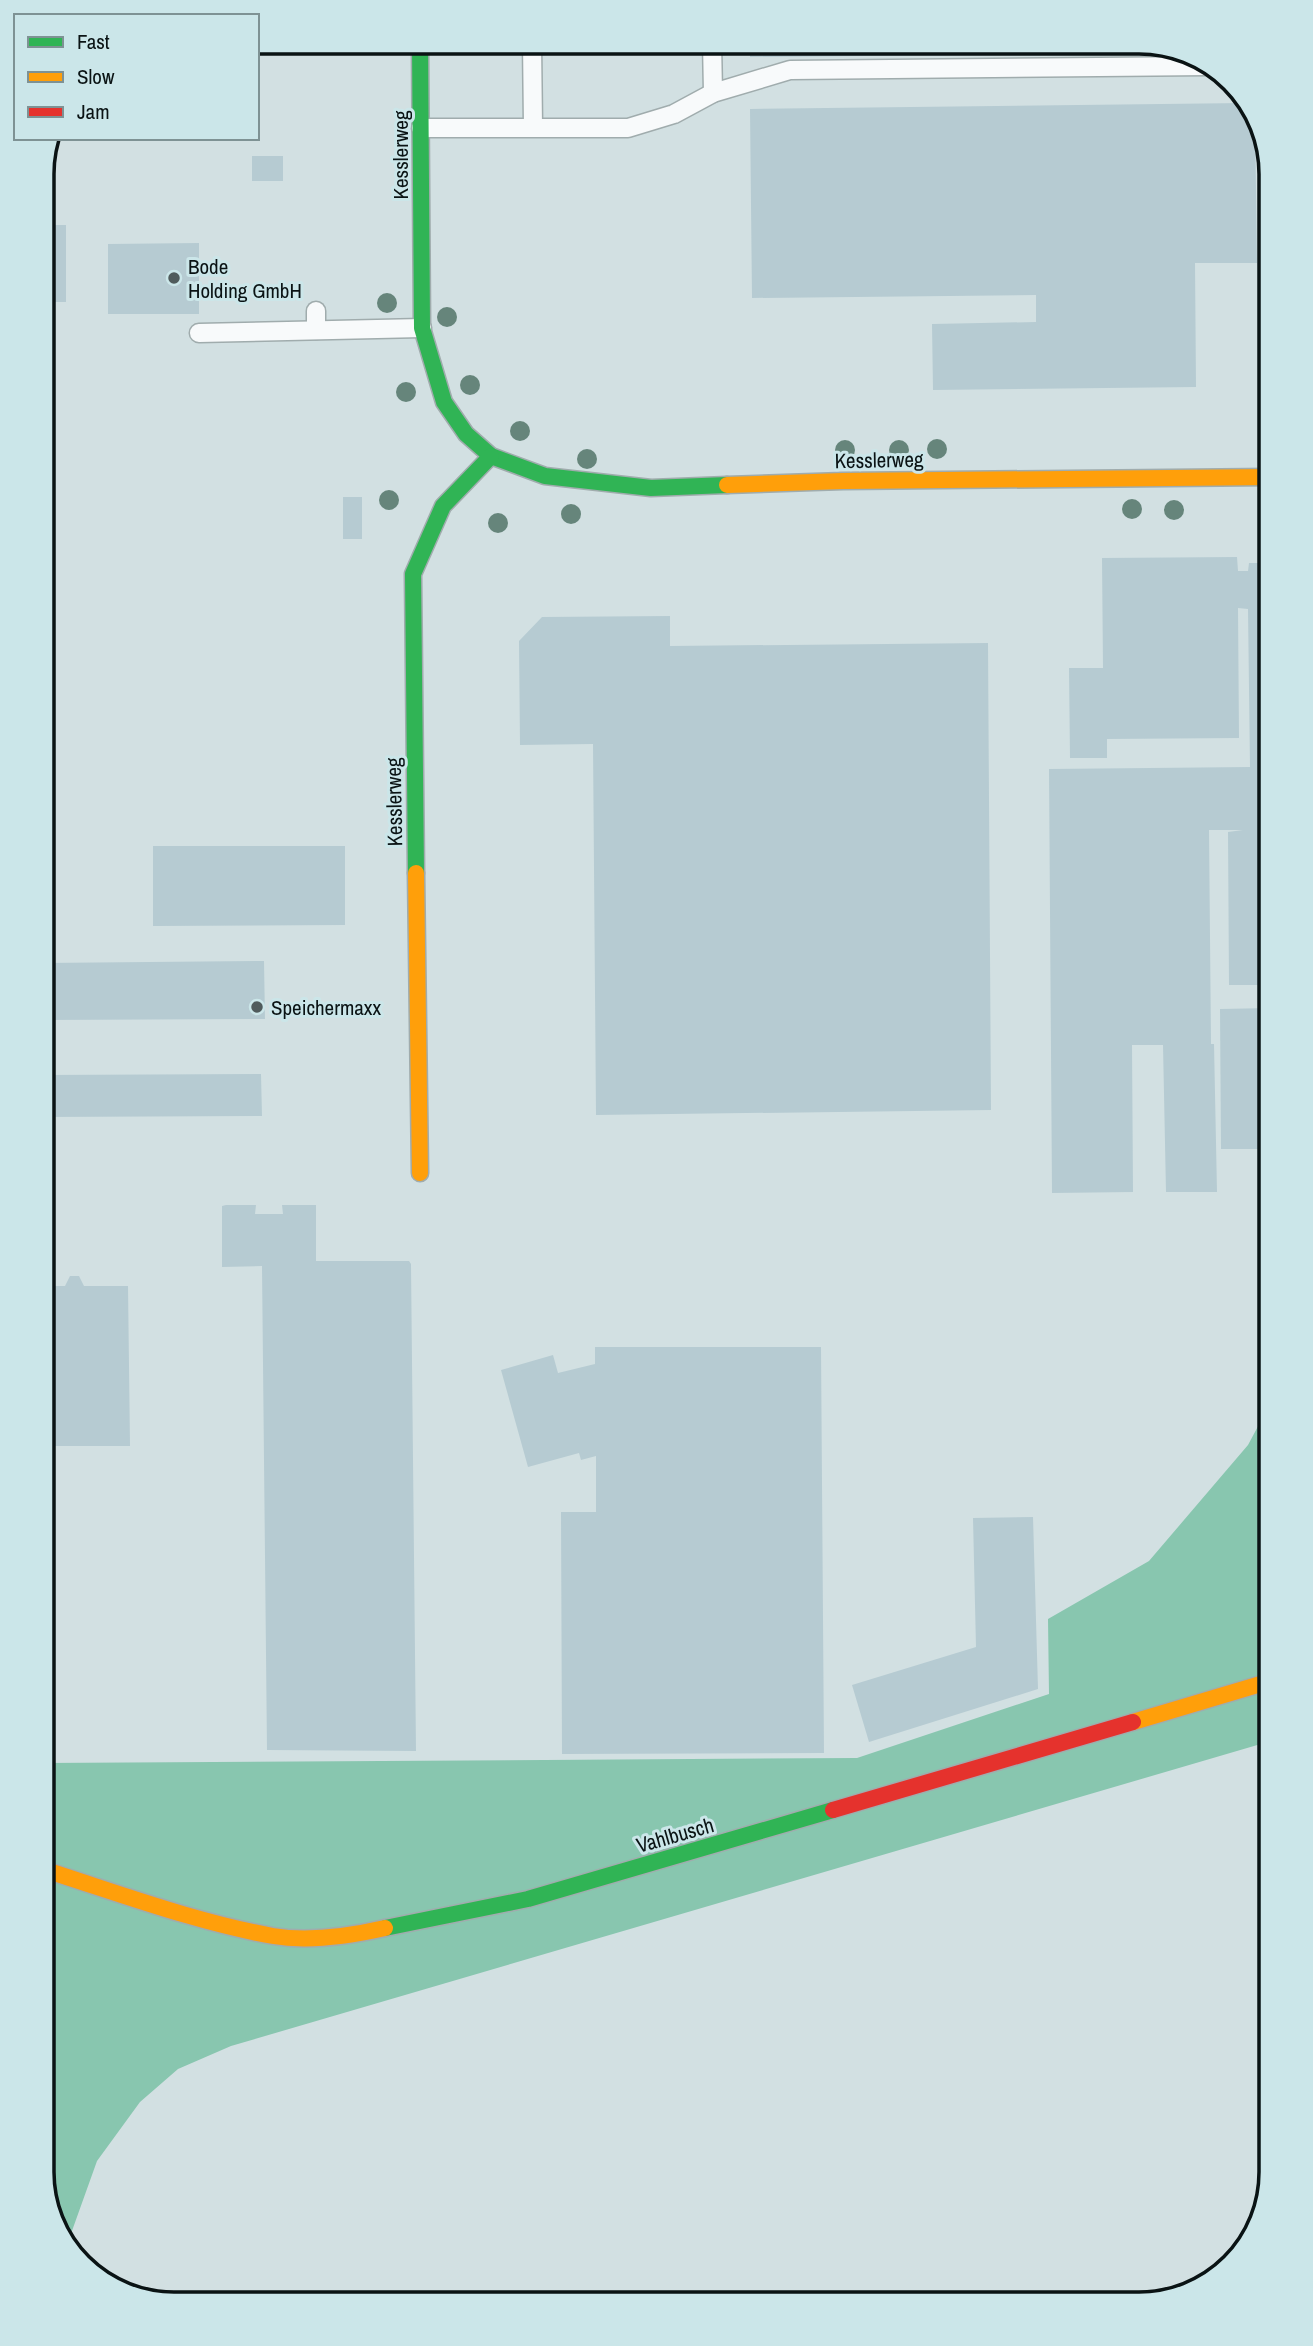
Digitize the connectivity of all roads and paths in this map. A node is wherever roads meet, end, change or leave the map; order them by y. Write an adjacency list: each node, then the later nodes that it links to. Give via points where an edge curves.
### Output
1 (419, 54): 7 (street, Kesslerweg)
2 (532, 54): 6 (lane)
3 (712, 55): 5 (lane)
4 (1190, 66): 5 (lane, via 790,70)
5 (713, 93): 6 (lane, via 674,114 628,128)
6 (533, 127): 7 (lane)
7 (421, 128): 9 (street, Kesslerweg)
8 (316, 311): 10 (lane)
9 (422, 328): 10 (lane); 12 (street, Kesslerweg, via 444,402 466,434)
10 (316, 330): 11 (lane)
11 (199, 333)
12 (491, 456): 13 (street, Kesslerweg, via 545,476 652,488 843,481); 14 (street, Kesslerweg, via 443,506 413,574)
13 (1259, 477)
14 (420, 1173)
15 (1259, 1685): 16 (street, Vahlbusch, via 528,1899 377,1930 326,1937 275,1936)
16 (54, 1873)

